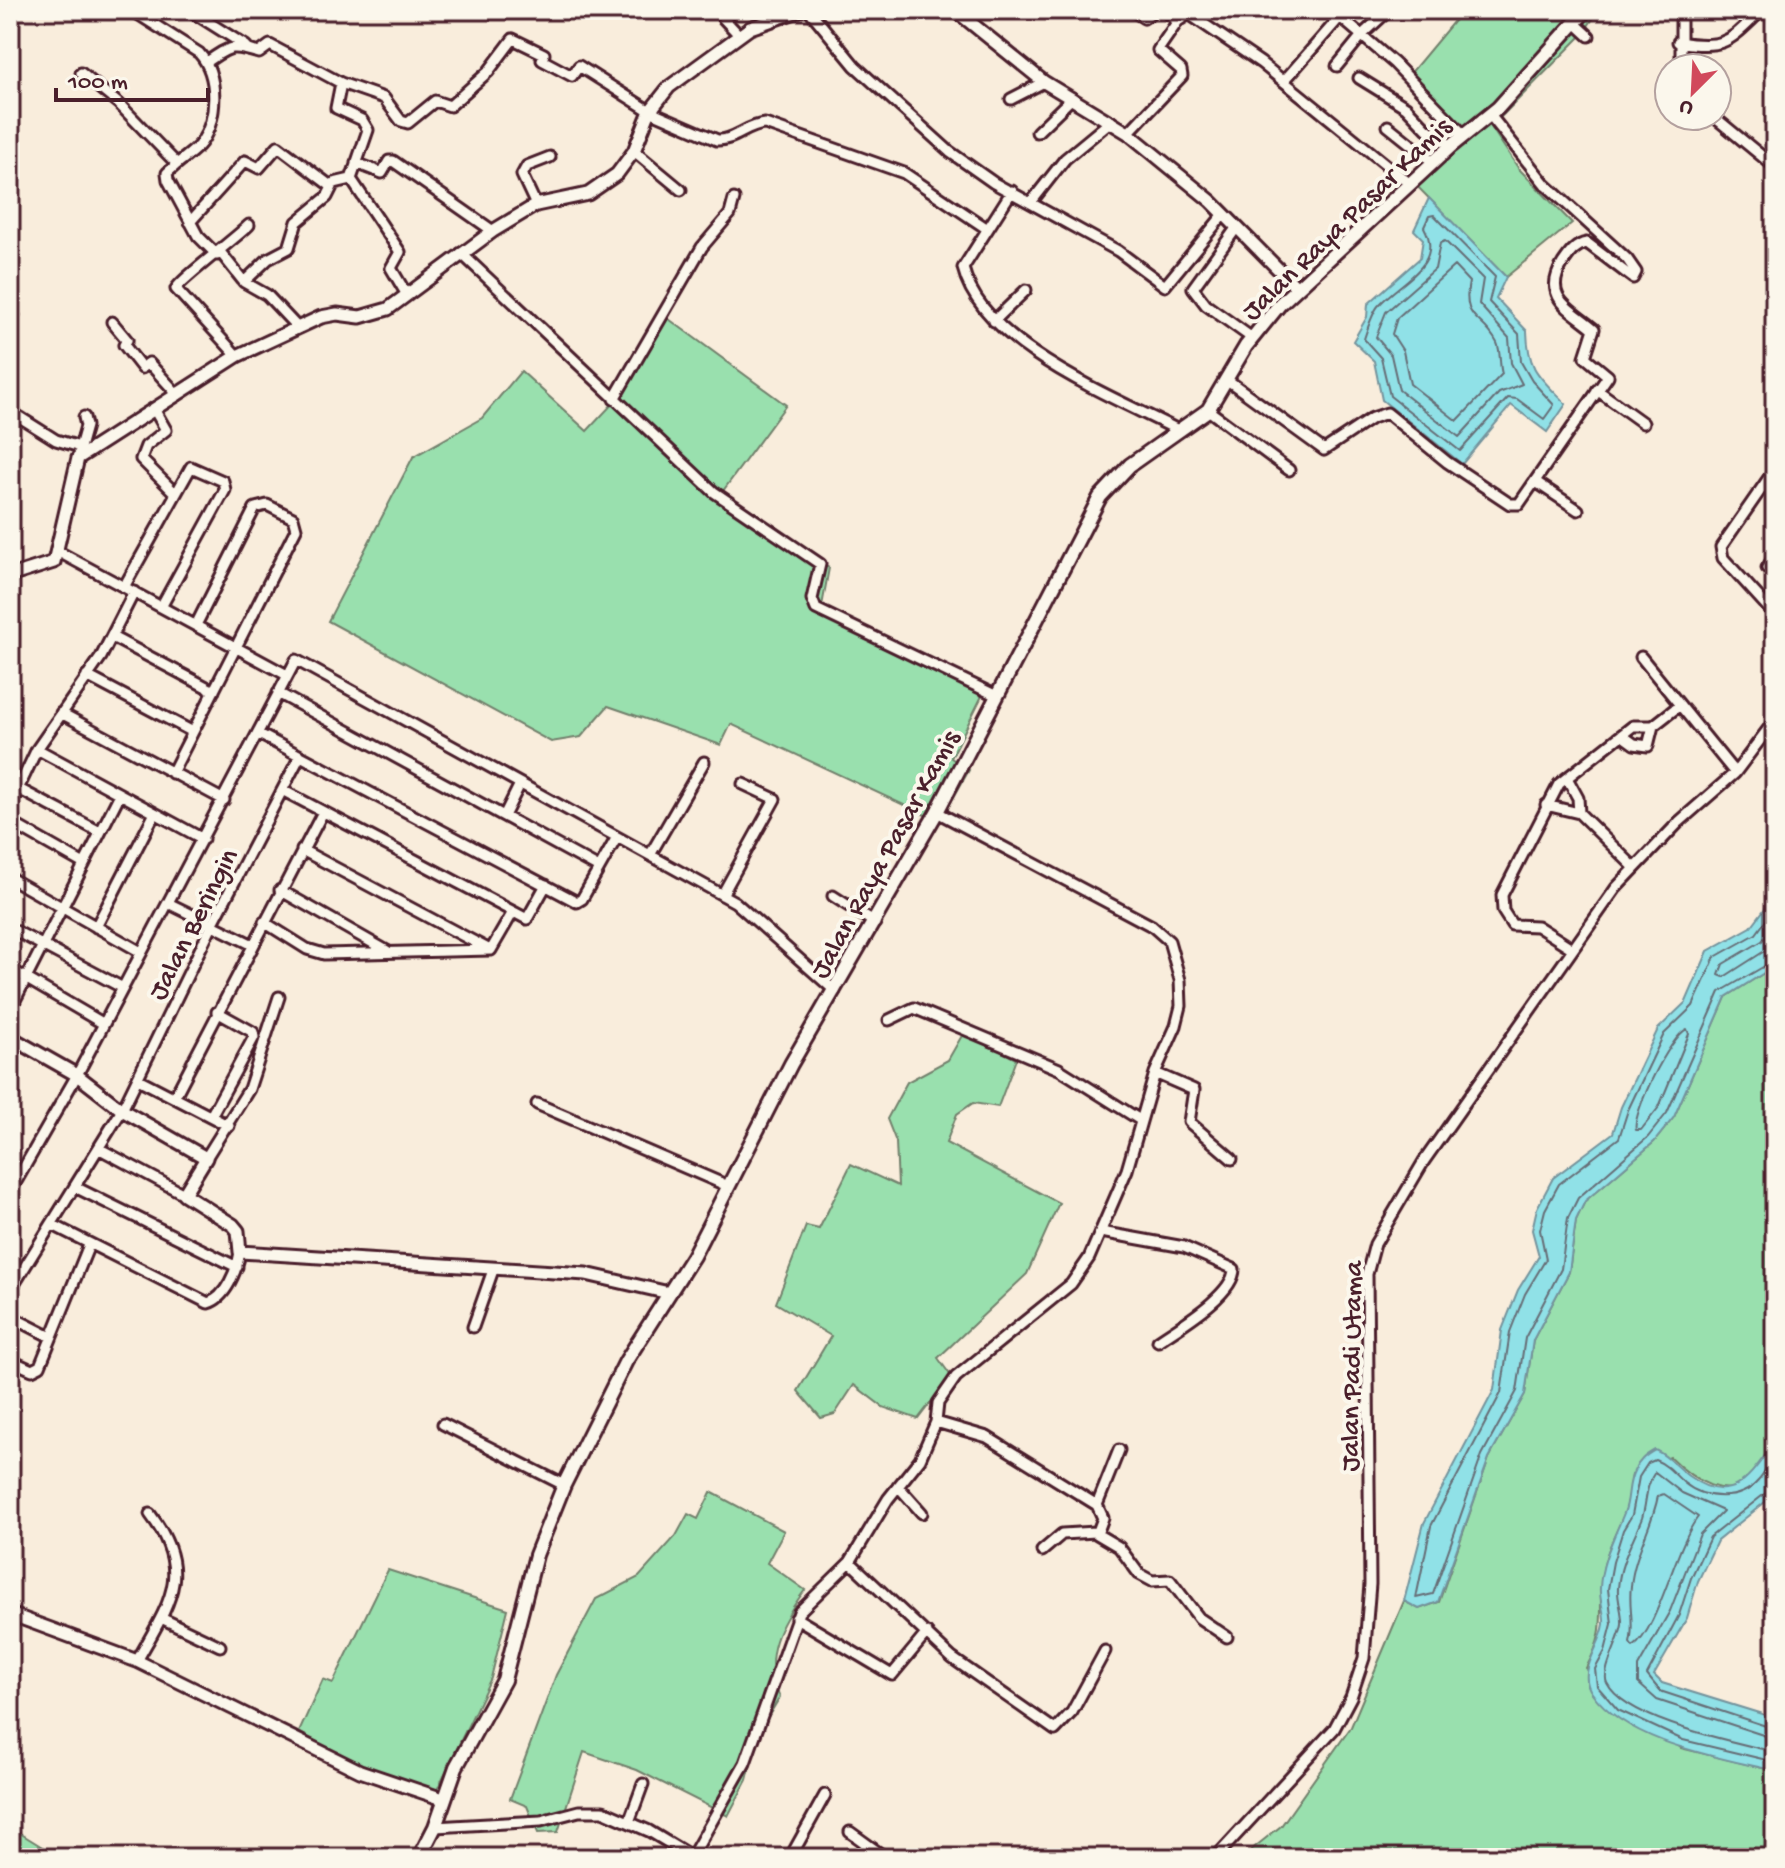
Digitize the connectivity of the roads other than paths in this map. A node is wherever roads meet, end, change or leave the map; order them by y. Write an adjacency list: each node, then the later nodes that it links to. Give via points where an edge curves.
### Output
1 (133, 10): 23 (street)
2 (189, 10): 21 (street)
3 (720, 10): 17 (street)
4 (801, 10): 17 (street)
5 (809, 10): 51 (street, via 855,66 950,152)
6 (955, 10): 28 (street)
7 (1132, 10): 8 (street, via 1144,18)
8 (1155, 10)
9 (1164, 10): 15 (street)
10 (1389, 10): 18 (street)
11 (1586, 10): 16 (main road, Jalan Raya Pasar Kamis)
12 (1681, 10): 20 (street)
13 (1762, 10): 20 (street, via 1717,46)
14 (1336, 14): 18 (street); 27 (street)
15 (1178, 21): 27 (street, via 1194,15); 38 (street, via 1158,50 1183,74)
16 (1575, 23): 19 (street); 33 (main road, Jalan Raya Pasar Kamis)
17 (738, 34): 32 (street, via 669,87)
18 (1363, 34): 24 (street); 39 (street)
19 (1589, 36)
20 (1678, 42): 22 (street)
21 (246, 46): 23 (street); 29 (street, via 255,53 270,45)
22 (1679, 52)
23 (207, 62): 45 (street, via 213,102 209,127)
24 (1337, 66)
25 (81, 73): 45 (street)
26 (1359, 78): 40 (street, via 1406,107)
27 (1284, 81): 48 (street)
28 (1044, 82): 30 (street); 31 (street)
29 (341, 83): 32 (street, via 384,98 408,123 435,101 450,106 488,72 513,39 572,76 579,66); 44 (street, via 336,108 367,126)
30 (1072, 98): 34 (street); 36 (street)
31 (1011, 99)
32 (650, 111): 41 (street); 59 (street, via 722,141 765,124 835,147 904,173)
33 (1490, 115): 39 (main road, Jalan Raya Pasar Kamis); 73 (street, via 1545,184 1635,269 1633,278 1587,243 1574,248 1557,272 1556,298 1594,329 1584,353 1587,362 1608,376)
34 (1111, 121): 38 (street); 53 (street, via 1065,159)
35 (1388, 126): 43 (street)
36 (1037, 132)
37 (1732, 132): 46 (street)
38 (1128, 133): 55 (street)
39 (1464, 135): 40 (main road, Jalan Raya Pasar Kamis)
40 (1451, 146): 43 (main road, Jalan Raya Pasar Kamis)
41 (634, 151): 50 (street); 54 (street, via 617,174 588,194)
42 (550, 157): 54 (street, via 527,166 522,175)
43 (1433, 162): 48 (main road, Jalan Raya Pasar Kamis)
44 (356, 163): 47 (street); 60 (street, via 382,173 391,160)
45 (177, 164): 56 (street, via 167,176)
46 (1775, 167)
47 (351, 179): 49 (street); 66 (street, via 400,252 391,268)
48 (1410, 184): 64 (main road, Jalan Raya Pasar Kamis)
49 (332, 187): 56 (street, via 278,146 259,168 245,161); 63 (street, via 297,222 285,253 268,259)
50 (681, 190)
51 (1012, 191): 53 (street); 59 (street)
52 (734, 199): 75 (street, via 730,214 702,247)
53 (1032, 201): 55 (street, via 1118,251 1165,286)
54 (536, 205): 60 (street)
55 (1224, 214): 58 (street)
56 (190, 222): 62 (street)
57 (249, 225): 62 (street)
58 (1237, 227): 64 (street); 70 (street, via 1193,288 1206,305)
59 (986, 228): 67 (street, via 963,268)
60 (493, 231): 61 (street)
61 (461, 253): 66 (street); 75 (street)
62 (219, 254): 63 (street); 71 (street, via 179,281 176,289)
63 (244, 282): 69 (street, via 267,295)
64 (1297, 288): 70 (main road, Jalan Raya Pasar Kamis)
65 (1026, 290): 67 (street)
66 (407, 295): 69 (street, via 374,315 337,314)
67 (994, 321): 81 (street, via 1055,367)
68 (112, 322): 74 (street, via 142,368 149,363)
69 (297, 327): 71 (street)
70 (1252, 338): 72 (main road, Jalan Raya Pasar Kamis)
71 (237, 356): 74 (street)
72 (1226, 379): 77 (main road, Jalan Raya Pasar Kamis); 85 (street, via 1321,450 1387,413 1513,506)
73 (1597, 390): 80 (street); 85 (street)
74 (178, 395): 76 (street)
75 (614, 399): 104 (street, via 714,492 820,564 812,599 816,609)
76 (154, 409): 82 (street); 86 (street, via 166,430 142,450 141,459)
77 (1208, 410): 81 (main road, Jalan Raya Pasar Kamis); 84 (street)
78 (10, 411): 82 (street)
79 (84, 417): 82 (street)
80 (1643, 423)
81 (1180, 431): 104 (main road, Jalan Raya Pasar Kamis, via 1114,478 1100,497)
82 (79, 452): 88 (street)
83 (1775, 469): 95 (street, via 1721,547 1723,558)
84 (1289, 470)
85 (1536, 482): 87 (street)
86 (176, 494): 92 (street); 94 (street, via 191,467 226,486)
87 (1578, 510)
88 (59, 552): 91 (street, via 50,566); 92 (street)
89 (1775, 556): 90 (street)
90 (1767, 568)
91 (10, 576)
92 (124, 587): 93 (street)
93 (134, 592): 94 (street); 97 (street)
94 (161, 607): 96 (street)
95 (1775, 615)
96 (196, 625): 98 (street); 98 (street, via 255,508 264,504 293,518 296,529)
97 (112, 637): 101 (street); 102 (street)
98 (237, 647): 100 (street); 102 (street)
99 (1641, 657): 105 (street)
100 (287, 675): 103 (street); 118 (street, via 296,660)
101 (87, 676): 106 (street); 109 (street)
102 (214, 691): 109 (street)
103 (278, 693): 110 (street); 130 (street)
104 (997, 696): 127 (main road, Jalan Raya Pasar Kamis)
105 (1680, 705): 108 (street); 116 (street)
106 (61, 713): 112 (street); 115 (street)
107 (1775, 720): 116 (street, Jalan Padi Utama)
108 (1653, 726): 111 (street, via 1633,726); 111 (street, via 1648,746)
109 (193, 732): 115 (street)
110 (259, 734): 113 (street); 123 (street)
111 (1623, 736): 117 (street)
112 (37, 749): 120 (street); 122 (street)
113 (300, 756): 121 (street, Jalan Beringin); 141 (street)
114 (704, 762): 136 (street)
115 (172, 773): 123 (street)
116 (1735, 773): 138 (street, Jalan Padi Utama)
117 (1567, 778): 124 (street); 129 (street)
118 (520, 784): 130 (street); 133 (street)
119 (743, 784): 143 (street, via 775,799)
120 (17, 788): 125 (street); 132 (street)
121 (284, 791): 126 (street); 150 (street, Jalan Beringin)
122 (120, 794): 128 (street); 132 (street)
123 (224, 800): 134 (street)
124 (1546, 805): 129 (street); 155 (street, via 1501,903 1512,925 1537,926)
125 (10, 806)
126 (323, 812): 135 (street); 147 (street)
127 (937, 812): 149 (main road, Jalan Raya Pasar Kamis); 169 (street, via 1111,902 1169,941 1181,1006)
128 (155, 813): 134 (street); 151 (street)
129 (1579, 813): 138 (street)
130 (504, 816): 139 (street)
131 (10, 822): 137 (street)
132 (100, 832): 137 (street)
133 (617, 837): 136 (street); 139 (street)
134 (203, 839): 145 (street)
135 (302, 850): 142 (street); 156 (street)
136 (650, 855): 143 (street)
137 (84, 864): 146 (street)
138 (1634, 867): 155 (street, Jalan Padi Utama)
139 (599, 868): 141 (street, via 580,901)
140 (10, 878): 146 (street)
141 (546, 885): 147 (street, via 527,919)
142 (280, 890): 148 (street); 157 (street)
143 (722, 895): 162 (street, via 753,915)
144 (833, 896): 149 (street)
145 (168, 903): 150 (street); 158 (street)
146 (60, 908): 151 (street); 154 (street)
147 (513, 912): 156 (street)
148 (264, 922): 153 (street); 157 (street, via 316,953)
149 (875, 923): 162 (main road, Jalan Raya Pasar Kamis)
150 (212, 925): 153 (street); 171 (street, Jalan Beringin)
151 (96, 927): 158 (street)
152 (10, 928): 154 (street)
153 (251, 944): 165 (street)
154 (42, 945): 160 (street); 161 (street)
155 (1573, 949): 229 (street, Jalan Padi Utama, via 1424,1161 1375,1244 1367,1274 1370,1584 1364,1658 1334,1729)
156 (491, 950): 157 (street)
157 (387, 951)
158 (141, 952): 161 (street)
159 (10, 969): 160 (street)
160 (27, 978): 164 (street); 167 (street)
161 (123, 988): 167 (street)
162 (835, 991): 181 (main road, Jalan Raya Pasar Kamis)
163 (279, 997): 177 (street, via 249,1089)
164 (10, 1010)
165 (217, 1012): 172 (street); 175 (street, via 254,1037)
166 (889, 1020): 176 (street, via 914,1008 993,1039 1059,1069)
167 (104, 1024): 170 (street)
168 (10, 1037): 170 (street)
169 (1155, 1073): 176 (street); 180 (street, via 1194,1090 1189,1122)
170 (77, 1075): 174 (street); 183 (street)
171 (138, 1079): 172 (street); 174 (street, Jalan Beringin)
172 (175, 1096): 175 (street)
173 (537, 1104): 181 (street)
174 (122, 1110): 178 (street, Jalan Beringin); 179 (street)
175 (211, 1116): 177 (street)
176 (1140, 1120): 186 (street, via 1127,1170)
177 (229, 1126): 179 (street)
178 (100, 1149): 182 (street, Jalan Beringin); 184 (street)
179 (206, 1158): 184 (street)
180 (1232, 1159)
181 (728, 1186): 192 (main road, Jalan Raya Pasar Kamis)
182 (77, 1188): 185 (street, Jalan Beringin); 189 (street)
183 (10, 1192)
184 (184, 1194): 188 (street, via 233,1225)
185 (53, 1225): 187 (street); 191 (street, Jalan Beringin)
186 (1101, 1232): 196 (street, via 1184,1247 1234,1269 1218,1298); 198 (street, via 1077,1278 949,1384 938,1403)
187 (89, 1245): 189 (street, via 208,1303 218,1298); 195 (street)
188 (240, 1252): 189 (street); 190 (street)
189 (237, 1267)
190 (493, 1270): 192 (street, via 586,1274); 194 (street)
191 (10, 1291)
192 (669, 1293): 201 (main road, Jalan Raya Pasar Kamis, via 626,1361)
193 (10, 1316): 195 (street)
194 (473, 1327)
195 (51, 1337): 197 (street, via 37,1370)
196 (1158, 1341)
197 (10, 1360)
198 (936, 1422): 202 (street, via 920,1459); 203 (street, via 987,1437)
199 (443, 1424): 201 (street)
200 (1119, 1450): 203 (street)
201 (564, 1485): 219 (main road, Jalan Raya Pasar Kamis, via 536,1555 504,1680)
202 (898, 1486): 204 (street); 208 (street)
203 (1097, 1505): 206 (street, via 1103,1518)
204 (922, 1513)
205 (150, 1514): 210 (street, via 169,1545 176,1580)
206 (1096, 1532): 207 (street, via 1062,1534); 213 (street, via 1119,1547 1139,1574 1152,1581 1170,1580 1199,1618)
207 (1042, 1551)
208 (850, 1562): 211 (street); 212 (street)
209 (10, 1614): 216 (street)
210 (161, 1618): 214 (street); 216 (street)
211 (796, 1618): 212 (street, via 892,1675); 225 (street, via 745,1763)
212 (927, 1633): 215 (street, via 952,1658 1055,1730 1072,1712)
213 (1227, 1637)
214 (220, 1646)
215 (1105, 1651)
216 (137, 1661): 219 (street, via 360,1771)
217 (643, 1784): 220 (street)
218 (825, 1795): 226 (street)
219 (443, 1799): 221 (main road, Jalan Raya Pasar Kamis)
220 (629, 1822): 221 (street, via 589,1810 541,1821); 225 (street)
221 (435, 1827): 224 (main road, Jalan Raya Pasar Kamis)
222 (850, 1832): 223 (street)
223 (866, 1845): 227 (street); 228 (street)
224 (423, 1857)
225 (692, 1858)
226 (790, 1858)
227 (860, 1858)
228 (886, 1858)
229 (1215, 1858)

